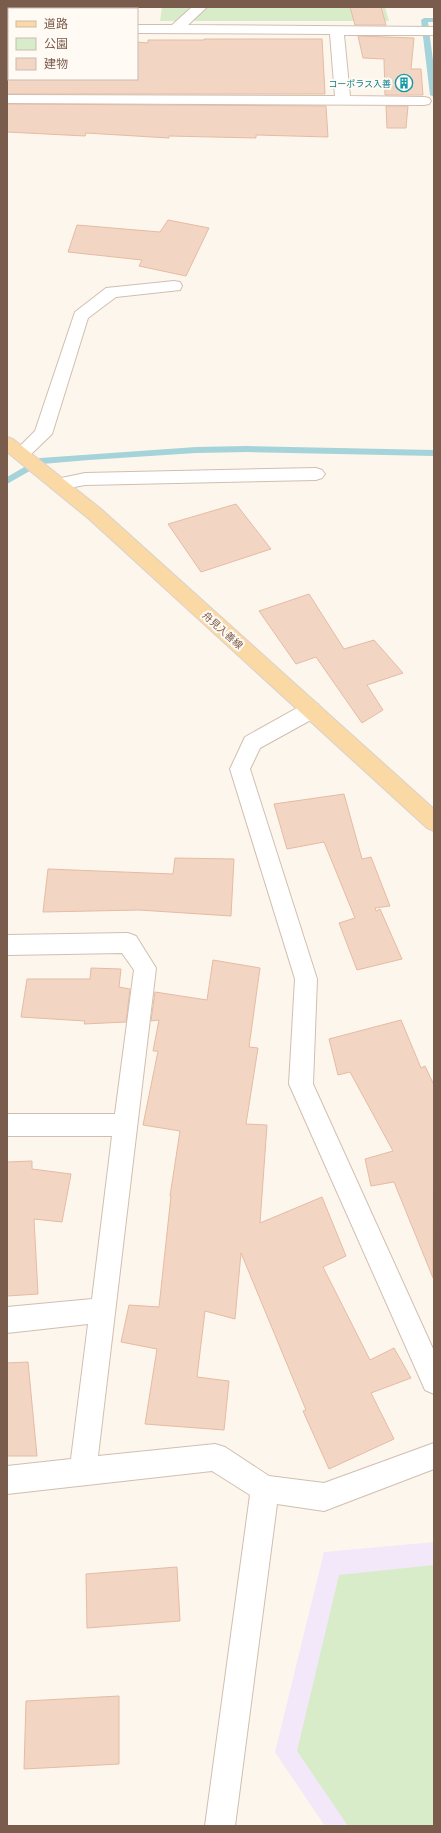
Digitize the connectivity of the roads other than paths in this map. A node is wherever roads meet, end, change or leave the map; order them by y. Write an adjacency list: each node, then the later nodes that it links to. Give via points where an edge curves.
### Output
1 (200, 7): 3 (street)
2 (138, 29): 3 (street)
3 (176, 29): 4 (street)
4 (336, 30): 5 (street); 7 (street)
5 (434, 31)
6 (7, 99): 7 (street)
7 (343, 100): 8 (street)
8 (424, 101)
9 (174, 286): 10 (street, via 112,292 81,316 42,434)
10 (14, 449): 12 (main road, 舟見入善線)
11 (316, 474): 12 (street, via 85,479)
12 (58, 484): 13 (main road, 舟見入善線, via 95,514)
13 (311, 710): 14 (main road, 舟見入善線); 20 (street, via 252,744 240,769 306,979 301,1084)
14 (434, 822)
15 (7, 945): 17 (street, via 128,943 145,968)
16 (7, 1125): 17 (street)
17 (126, 1125): 18 (street)
18 (103, 1310): 19 (street); 22 (street)
19 (7, 1320)
20 (434, 1381)
21 (434, 1456): 24 (street, via 324,1497)
22 (83, 1472): 23 (street); 24 (street, via 215,1457)
23 (7, 1480)
24 (265, 1489): 25 (street)
25 (220, 1826)

